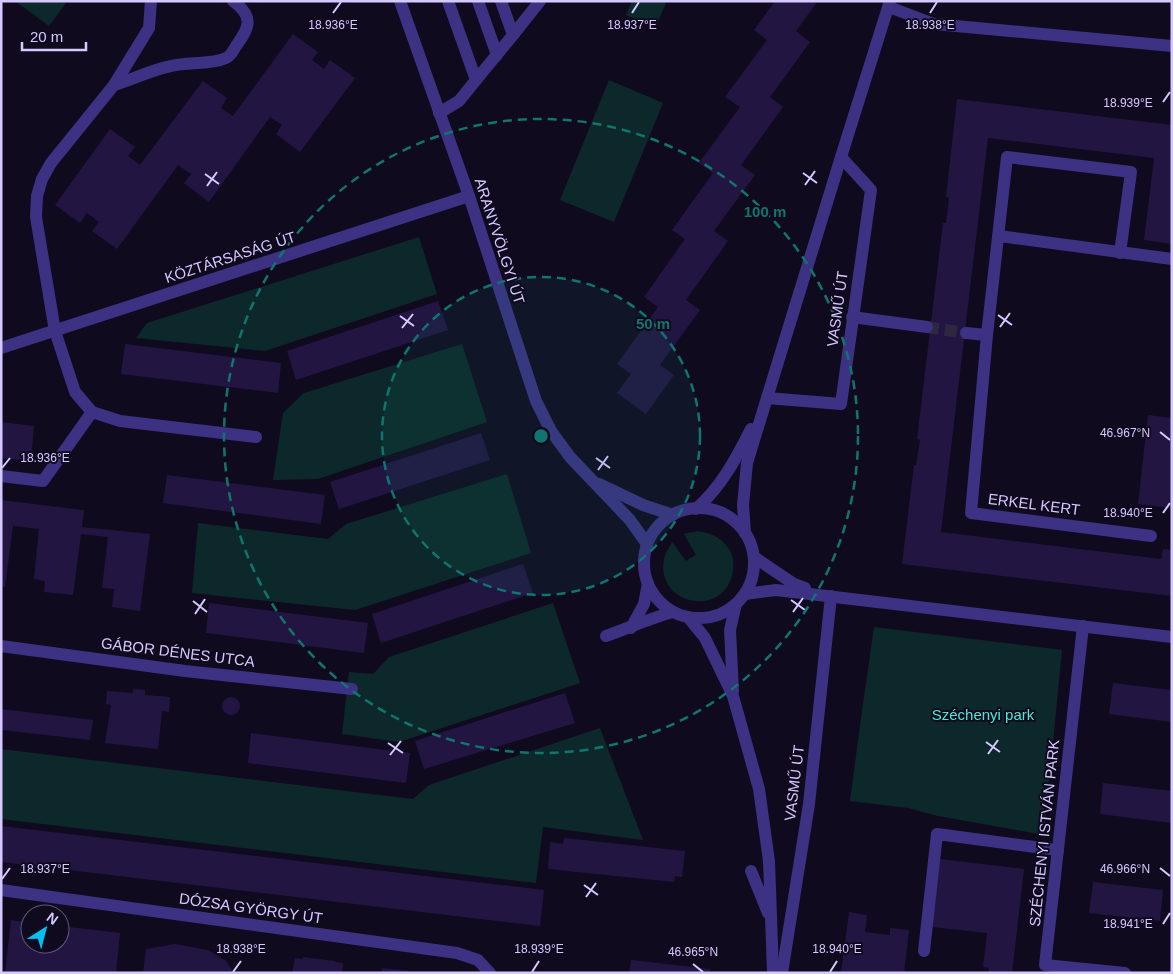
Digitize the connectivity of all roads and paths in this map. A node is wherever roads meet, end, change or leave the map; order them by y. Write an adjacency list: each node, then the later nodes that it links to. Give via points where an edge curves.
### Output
1 (151, 1): 13 (street, via 149,28)
2 (233, 1): 13 (street, via 242,7 248,18 247,31 229,57 168,67)
3 (400, 1): 14 (street, ARANYVÖLGYI ÚT)
4 (448, 1): 12 (street)
5 (478, 1): 11 (street)
6 (501, 1): 9 (street)
7 (540, 1): 9 (street)
8 (889, 4): 10 (street, via 934,24); 15 (street)
9 (513, 35): 11 (street)
10 (1172, 46)
11 (497, 55): 12 (street)
12 (476, 80): 14 (street, via 459,101)
13 (114, 85): 22 (street, via 51,163 37,196 36,217)
14 (439, 113): 16 (street, ARANYVÖLGYI ÚT)
15 (841, 157): 20 (street, VASMŰ ÚT, via 871,190); 26 (street)
16 (469, 196): 22 (street, KÖZTÁRSASÁG ÚT); 30 (street, ARANYVÖLGYI ÚT, via 536,401 551,432)
17 (999, 236): 18 (street); 18 (street, ERKEL KERT, via 1007,157 1131,172); 24 (street, ERKEL KERT)
18 (1120, 253): 19 (street)
19 (1172, 259)
20 (852, 317): 21 (street); 26 (street, VASMŰ ÚT, via 841,404)
21 (927, 327)
22 (56, 331): 25 (street, KÖZTÁRSASÁG ÚT); 27 (street, via 75,392)
23 (966, 333): 24 (street)
24 (987, 335): 34 (street, ERKEL KERT, via 971,512)
25 (1, 348)
26 (767, 398): 31 (street, via 723,480); 33 (street, via 747,462 743,505)
27 (92, 412): 28 (street, via 120,421); 29 (street, via 43,481)
28 (256, 437)
29 (1, 476)
30 (590, 480): 32 (street, ARANYVÖLGYI ÚT); 35 (street, ARANYVÖLGYI ÚT, via 630,520)
31 (696, 509): 32 (street); 33 (street, via 720,512)
32 (673, 515): 35 (street, via 662,522)
33 (745, 533): 36 (street)
34 (1151, 536)
35 (648, 544): 37 (street, via 644,564)
36 (754, 557): 38 (street, via 753,574); 39 (street, via 794,584)
37 (648, 583): 41 (street, via 656,598); 44 (street, via 644,604)
38 (746, 594): 39 (street, via 776,590); 40 (street)
39 (831, 596): 43 (street); 57 (street, VASMŰ ÚT, via 808,804)
40 (736, 604): 42 (street, via 706,618); 49 (street, VASMŰ ÚT, via 730,630)
41 (673, 612): 42 (street); 44 (street, via 648,618)
42 (688, 618): 49 (street, VASMŰ ÚT, via 705,638)
43 (1084, 626): 46 (street); 50 (street, SZÉCHENYI ISTVÁN PARK)
44 (630, 628): 45 (street)
45 (606, 636)
46 (1172, 637)
47 (1, 646): 48 (street, GÁBOR DÉNES UTCA)
48 (352, 689)
49 (733, 696): 53 (street, VASMŰ ÚT, via 759,789 769,860)
50 (1058, 850): 54 (street, via 937,834); 58 (street, SZÉCHENYI ISTVÁN PARK, via 1046,965)
51 (751, 871): 53 (street)
52 (1, 890): 55 (street, DÓZSA GYÖRGY ÚT, via 457,953 478,960)
53 (771, 922): 56 (street, VASMŰ ÚT)
54 (924, 950)
55 (490, 973)
56 (773, 973)
57 (782, 973)
58 (1125, 973)

